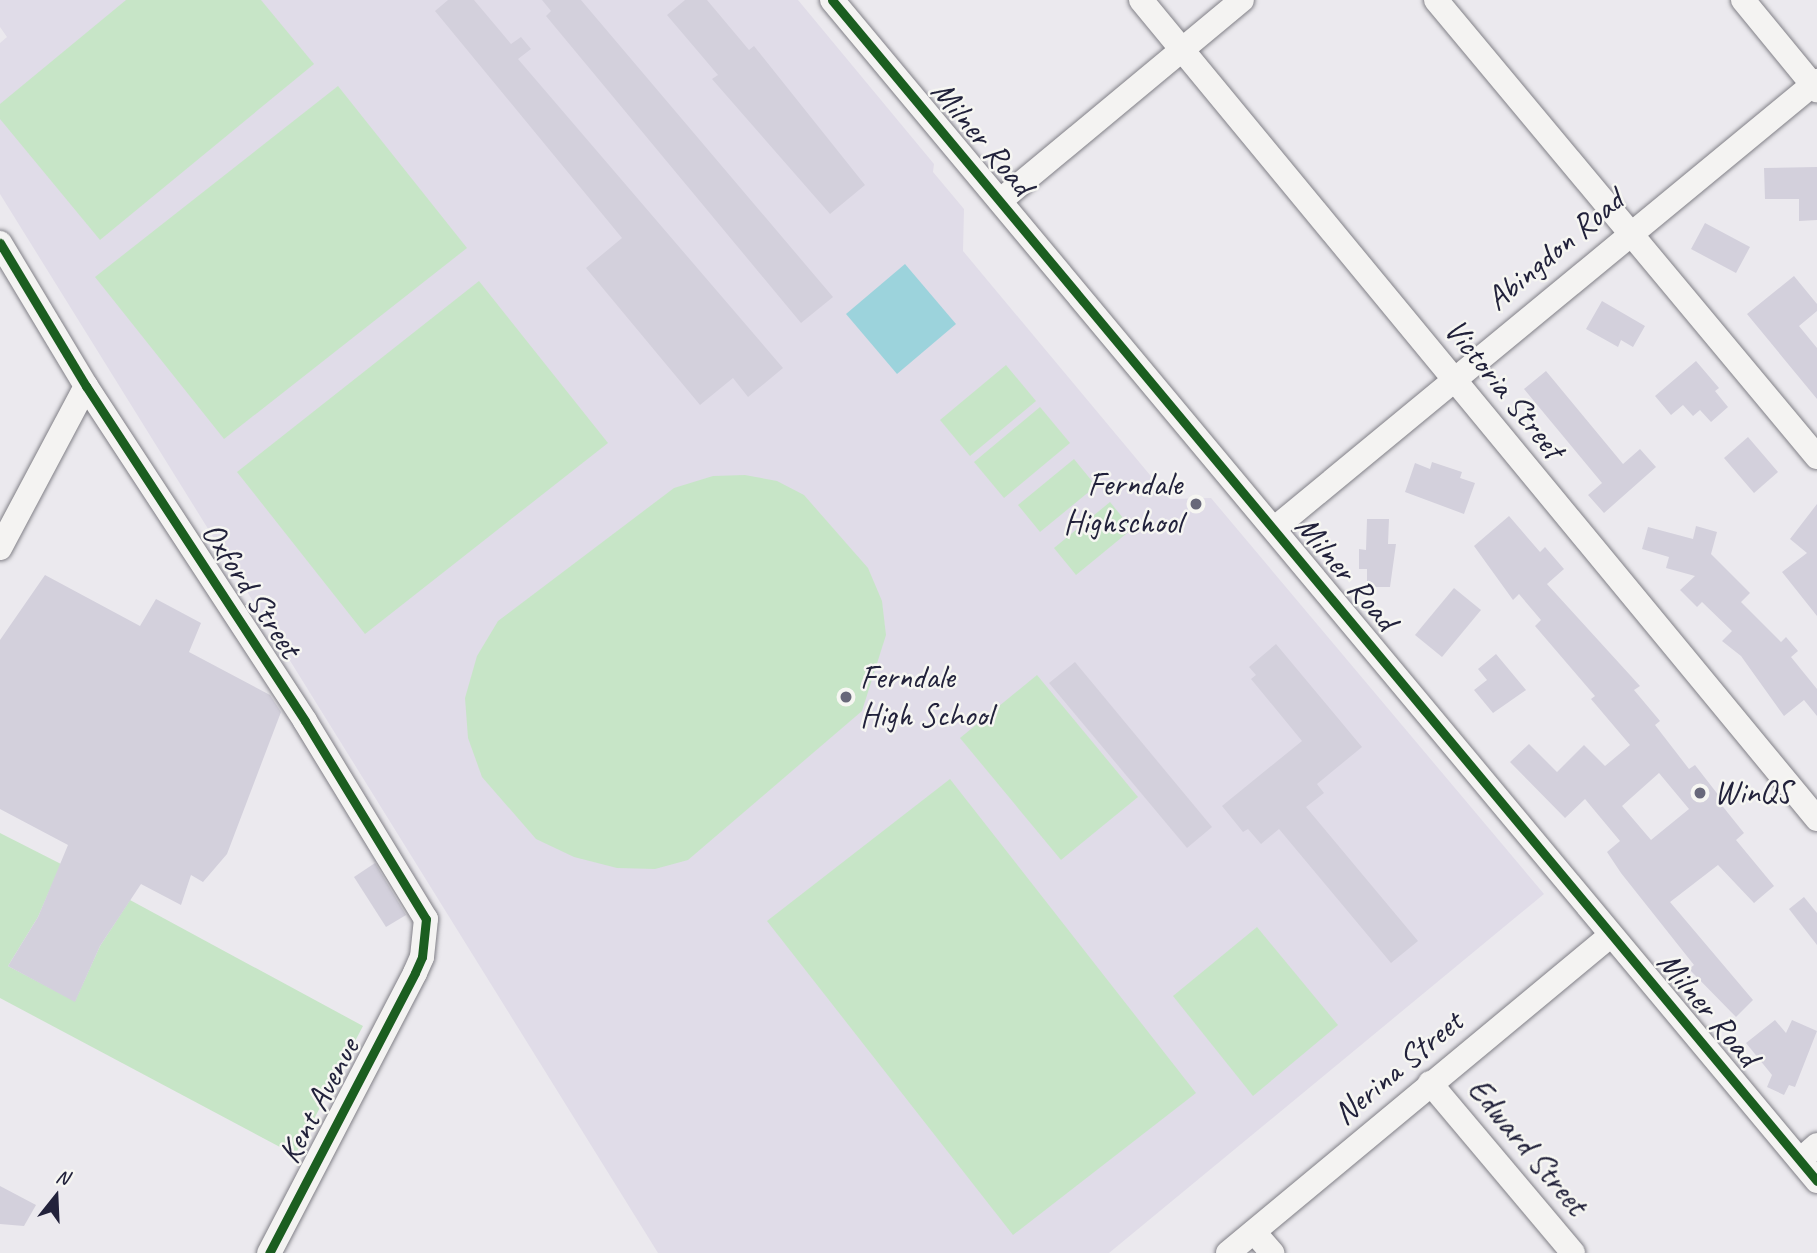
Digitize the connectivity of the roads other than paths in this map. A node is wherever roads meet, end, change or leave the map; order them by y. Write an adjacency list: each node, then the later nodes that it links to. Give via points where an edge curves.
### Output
1 (832, 0): 8 (street, Milner Road)
2 (1142, 0): 6 (street, Victoria Street)
3 (1242, 0): 6 (street)
4 (1436, 0): 9 (street)
5 (1743, 0): 7 (street)
6 (1183, 49): 8 (street); 11 (street, Victoria Street)
7 (1816, 85): 9 (street, Abingdon Road)
8 (1001, 200): 14 (street, Milner Road)
9 (1630, 232): 11 (street, Abingdon Road); 13 (street)
10 (0, 243): 12 (street, Oxford Street)
11 (1451, 379): 14 (street, Abingdon Road); 16 (street, Victoria Street)
12 (86, 386): 15 (street); 18 (street, Oxford Street, via 407,883 426,919 422,957)
13 (1817, 457)
14 (1275, 528): 17 (street, Milner Road)
15 (0, 548)
16 (1817, 819)
17 (1611, 935): 19 (street, Nerina Street); 20 (street, Milner Road)
18 (415, 973): 23 (street, Kent Avenue)
19 (1430, 1083): 22 (street, Nerina Street); 26 (street, Edward Street)
20 (1808, 1152): 21 (street, Milner Road)
21 (1817, 1181)
22 (1254, 1232): 24 (street, Nerina Street); 25 (street)
23 (269, 1253)
24 (1228, 1253)
25 (1272, 1253)
26 (1573, 1253)

